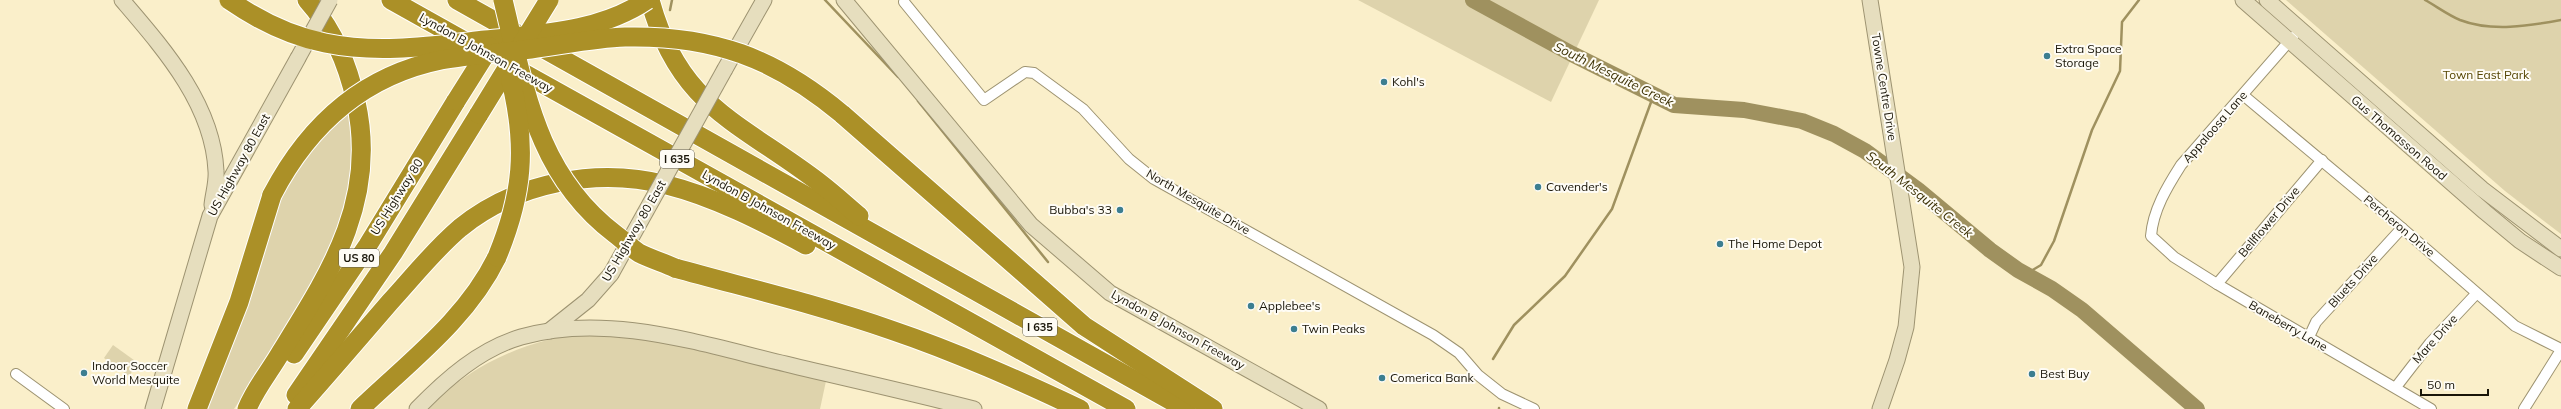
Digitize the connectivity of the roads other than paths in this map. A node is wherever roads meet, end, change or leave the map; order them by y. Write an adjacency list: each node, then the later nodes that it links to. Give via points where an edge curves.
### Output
1 (122, 0): 22 (main road, via 186,81 207,127 216,172)
2 (229, 0): 11 (highway, bridge, via 266,22 324,43 360,48 397,49 582,28 636,8)
3 (307, 0): 41 (highway, via 336,43 354,93 361,143 358,191 349,226 332,266)
4 (330, 0): 22 (main road, US Highway 80 East, bridge)
5 (391, 0): 30 (highway, Lyndon B Johnson Freeway / I 635)
6 (457, 0): 25 (highway, I 635)
7 (491, 0): 45 (highway, bridge, via 521,131 521,171 515,208 497,257 484,281 462,311)
8 (503, 0): 48 (highway, bridge, via 533,116 549,157 568,187 595,219 639,252 676,268 837,312 892,330 968,358)
9 (519, 0): 42 (highway, US Highway 80 / US 80, bridge, via 331,302)
10 (549, 0): 43 (highway, US 80, bridge, via 389,259)
11 (648, 0): 25 (highway, via 657,27 670,52 700,95 743,132 821,184)
12 (764, 0): 31 (main road, US Highway 80 East, bridge, via 611,274 588,300)
13 (844, 0): 52 (main road, Lyndon B Johnson Freeway, via 1031,225 1110,293)
14 (1870, 0): 54 (main road, Towne Centre Drive, via 1912,267 1906,327 1898,360)
15 (2243, 0): 19 (main road, Gus Thomasson Road)
16 (2266, 0): 18 (main road, Gus Thomasson Road)
17 (904, 2): 53 (street, North Mesquite Drive, via 984,100 1025,72 1034,74 1083,109 1129,159 1154,179 1427,331 1459,354 1478,375 1502,394)
18 (2300, 30): 19 (street, Appaloosa Lane); 26 (main road, Gus Thomasson Road, via 2482,189)
19 (2289, 41): 20 (street, Appaloosa Lane); 27 (main road, Gus Thomasson Road, via 2485,212 2520,241)
20 (2243, 95): 21 (street, Percheron Drive); 24 (street, Appaloosa Lane, via 2182,165 2166,188 2152,223)
21 (2322, 160): 23 (street, Percheron Drive); 28 (street, Bellflower Drive)
22 (210, 216): 38 (main road, US Highway 80 East)
23 (2402, 228): 29 (street, Percheron Drive); 32 (street, Bluets Drive, via 2316,322)
24 (2151, 236): 28 (street, Baneberry Lane, via 2174,257)
25 (895, 246): 50 (highway, I 635)
26 (2561, 249)
27 (2561, 268)
28 (2217, 284): 32 (street, Baneberry Lane)
29 (2476, 294): 33 (street, Percheron Drive, via 2515,326); 35 (street, Mare Drive, via 2421,353)
30 (964, 318): 44 (highway, via 848,267 786,234 696,194 647,180 581,178 549,184 522,193 498,204 461,228 424,263); 49 (highway, Lyndon B Johnson Freeway / I 635)
31 (549, 332): 46 (main road, US Highway 80 East, via 521,337 478,357 437,389); 47 (main road, via 591,326 675,338)
32 (2309, 337): 35 (street, Baneberry Lane)
33 (2561, 349): 56 (street)
34 (16, 374): 37 (street)
35 (2396, 387): 55 (street, Baneberry Lane)
36 (203, 390): 39 (highway); 40 (highway); 51 (highway, bridge, via 239,302 272,195 287,166 309,137 335,111 371,86 402,72 442,60 624,37 678,40 721,46 772,65 842,114 1084,326)
37 (64, 409)
38 (153, 409)
39 (191, 409)
40 (196, 409)
41 (246, 409)
42 (254, 409)
43 (286, 409)
44 (297, 409)
45 (360, 409)
46 (417, 409)
47 (974, 409)
48 (1080, 409)
49 (1126, 409)
50 (1186, 409)
51 (1213, 409)
52 (1319, 409)
53 (1534, 409)
54 (1880, 409)
55 (2431, 409)
56 (2524, 409)

